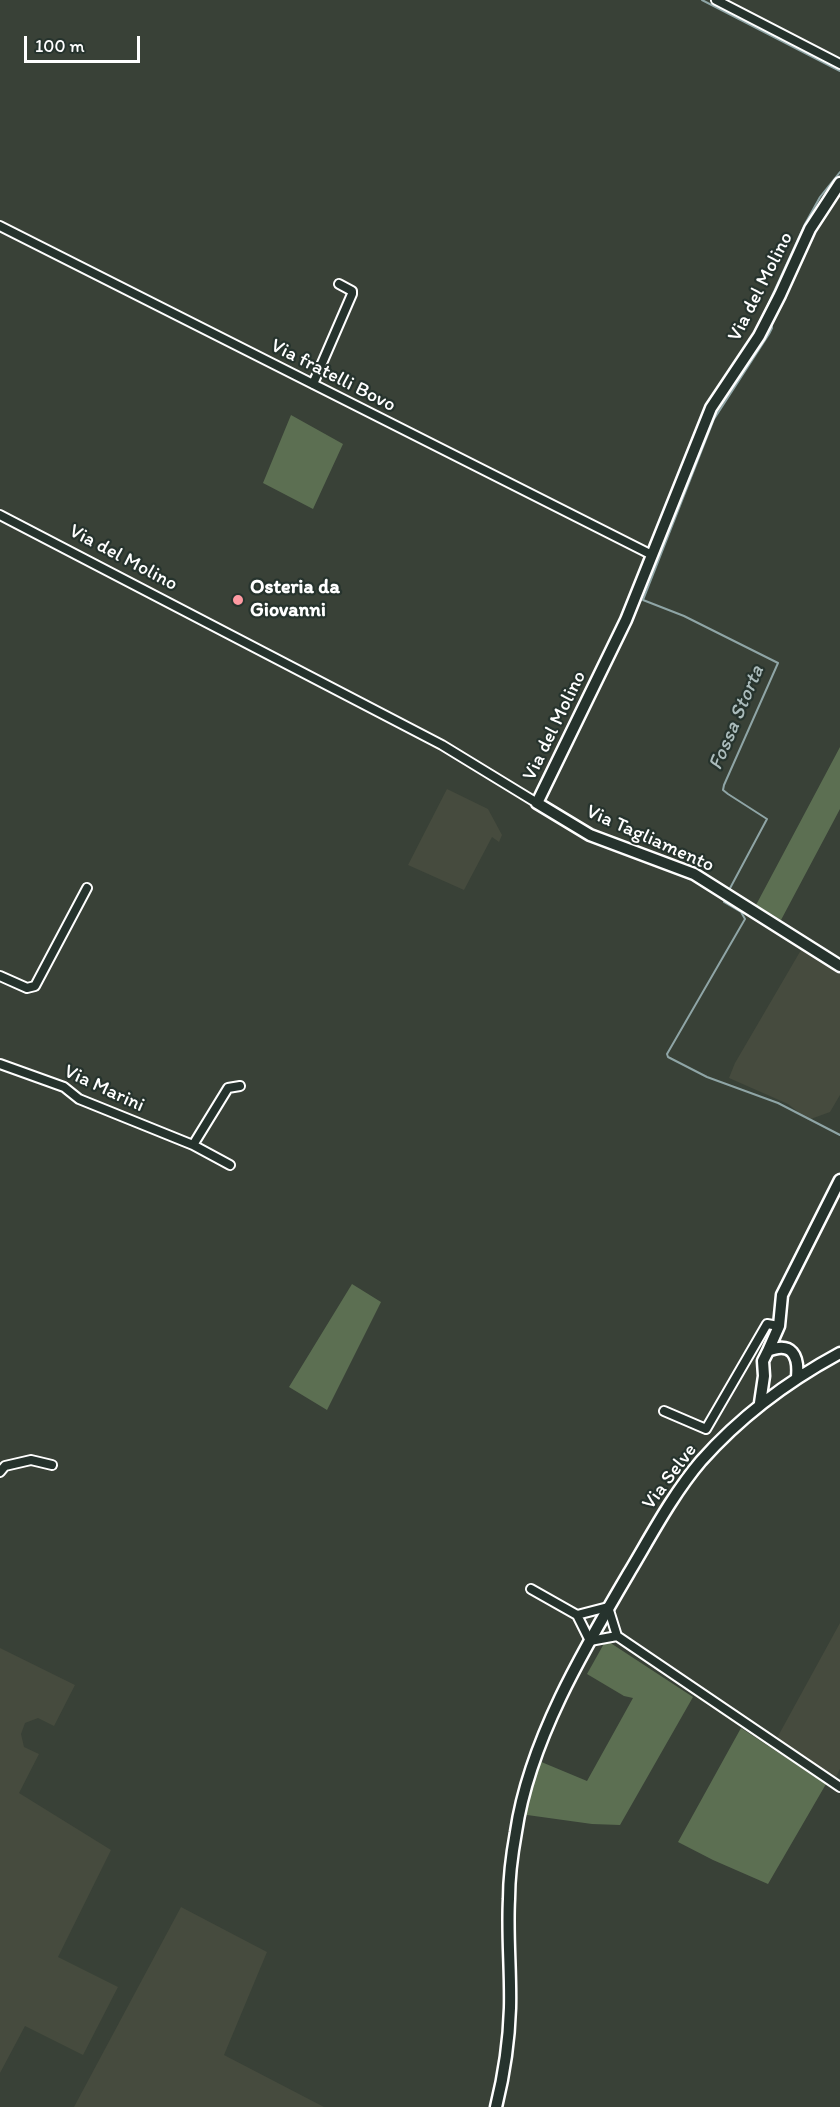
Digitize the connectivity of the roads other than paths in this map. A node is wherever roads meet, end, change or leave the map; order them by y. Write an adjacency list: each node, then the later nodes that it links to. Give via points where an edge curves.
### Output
1 (717, 0): 2 (street)
2 (840, 64)
3 (840, 183): 8 (street, Via del Molino, via 810,229 759,336 711,408)
4 (0, 226): 6 (street, Via fratelli Bovo)
5 (339, 285): 6 (street, via 352,294)
6 (313, 384): 8 (street, Via fratelli Bovo)
7 (0, 514): 9 (street, Via del Molino, via 442,745)
8 (652, 555): 9 (street, Via del Molino, via 626,620)
9 (537, 803): 11 (street, Via Tagliamento, via 590,835 682,868)
10 (87, 888): 12 (street, via 35,986 27,988)
11 (840, 966)
12 (0, 976)
13 (0, 1064): 15 (street, Via Marini, via 64,1087 79,1099)
14 (240, 1086): 15 (street, via 228,1088)
15 (193, 1145): 16 (street, Via Marini)
16 (230, 1165)
17 (840, 1180): 18 (street, via 782,1295)
18 (779, 1326): 19 (street); 20 (street); 28 (street, Via Selve, via 767,1324 706,1429)
19 (787, 1349): 20 (street); 22 (street)
20 (768, 1351): 24 (street, via 763,1361)
21 (840, 1353): 23 (street)
22 (796, 1356): 23 (street); 25 (street)
23 (820, 1364): 25 (street)
24 (764, 1376): 26 (street); 27 (street)
25 (797, 1377): 26 (street)
26 (785, 1386): 27 (street, Via Selve)
27 (760, 1404): 32 (street, Via Selve, via 701,1461 664,1513)
28 (664, 1411)
29 (52, 1465): 30 (street, via 31,1460 4,1466)
30 (0, 1472)
31 (531, 1589): 33 (street)
32 (609, 1607): 33 (street); 34 (street); 35 (street, Via Selve)
33 (577, 1615): 35 (street)
34 (617, 1636): 35 (street); 36 (street)
35 (590, 1641): 37 (street, Via Selve, via 542,1738 519,1814 508,1902 508,2040)
36 (840, 1787)
37 (496, 2107)

